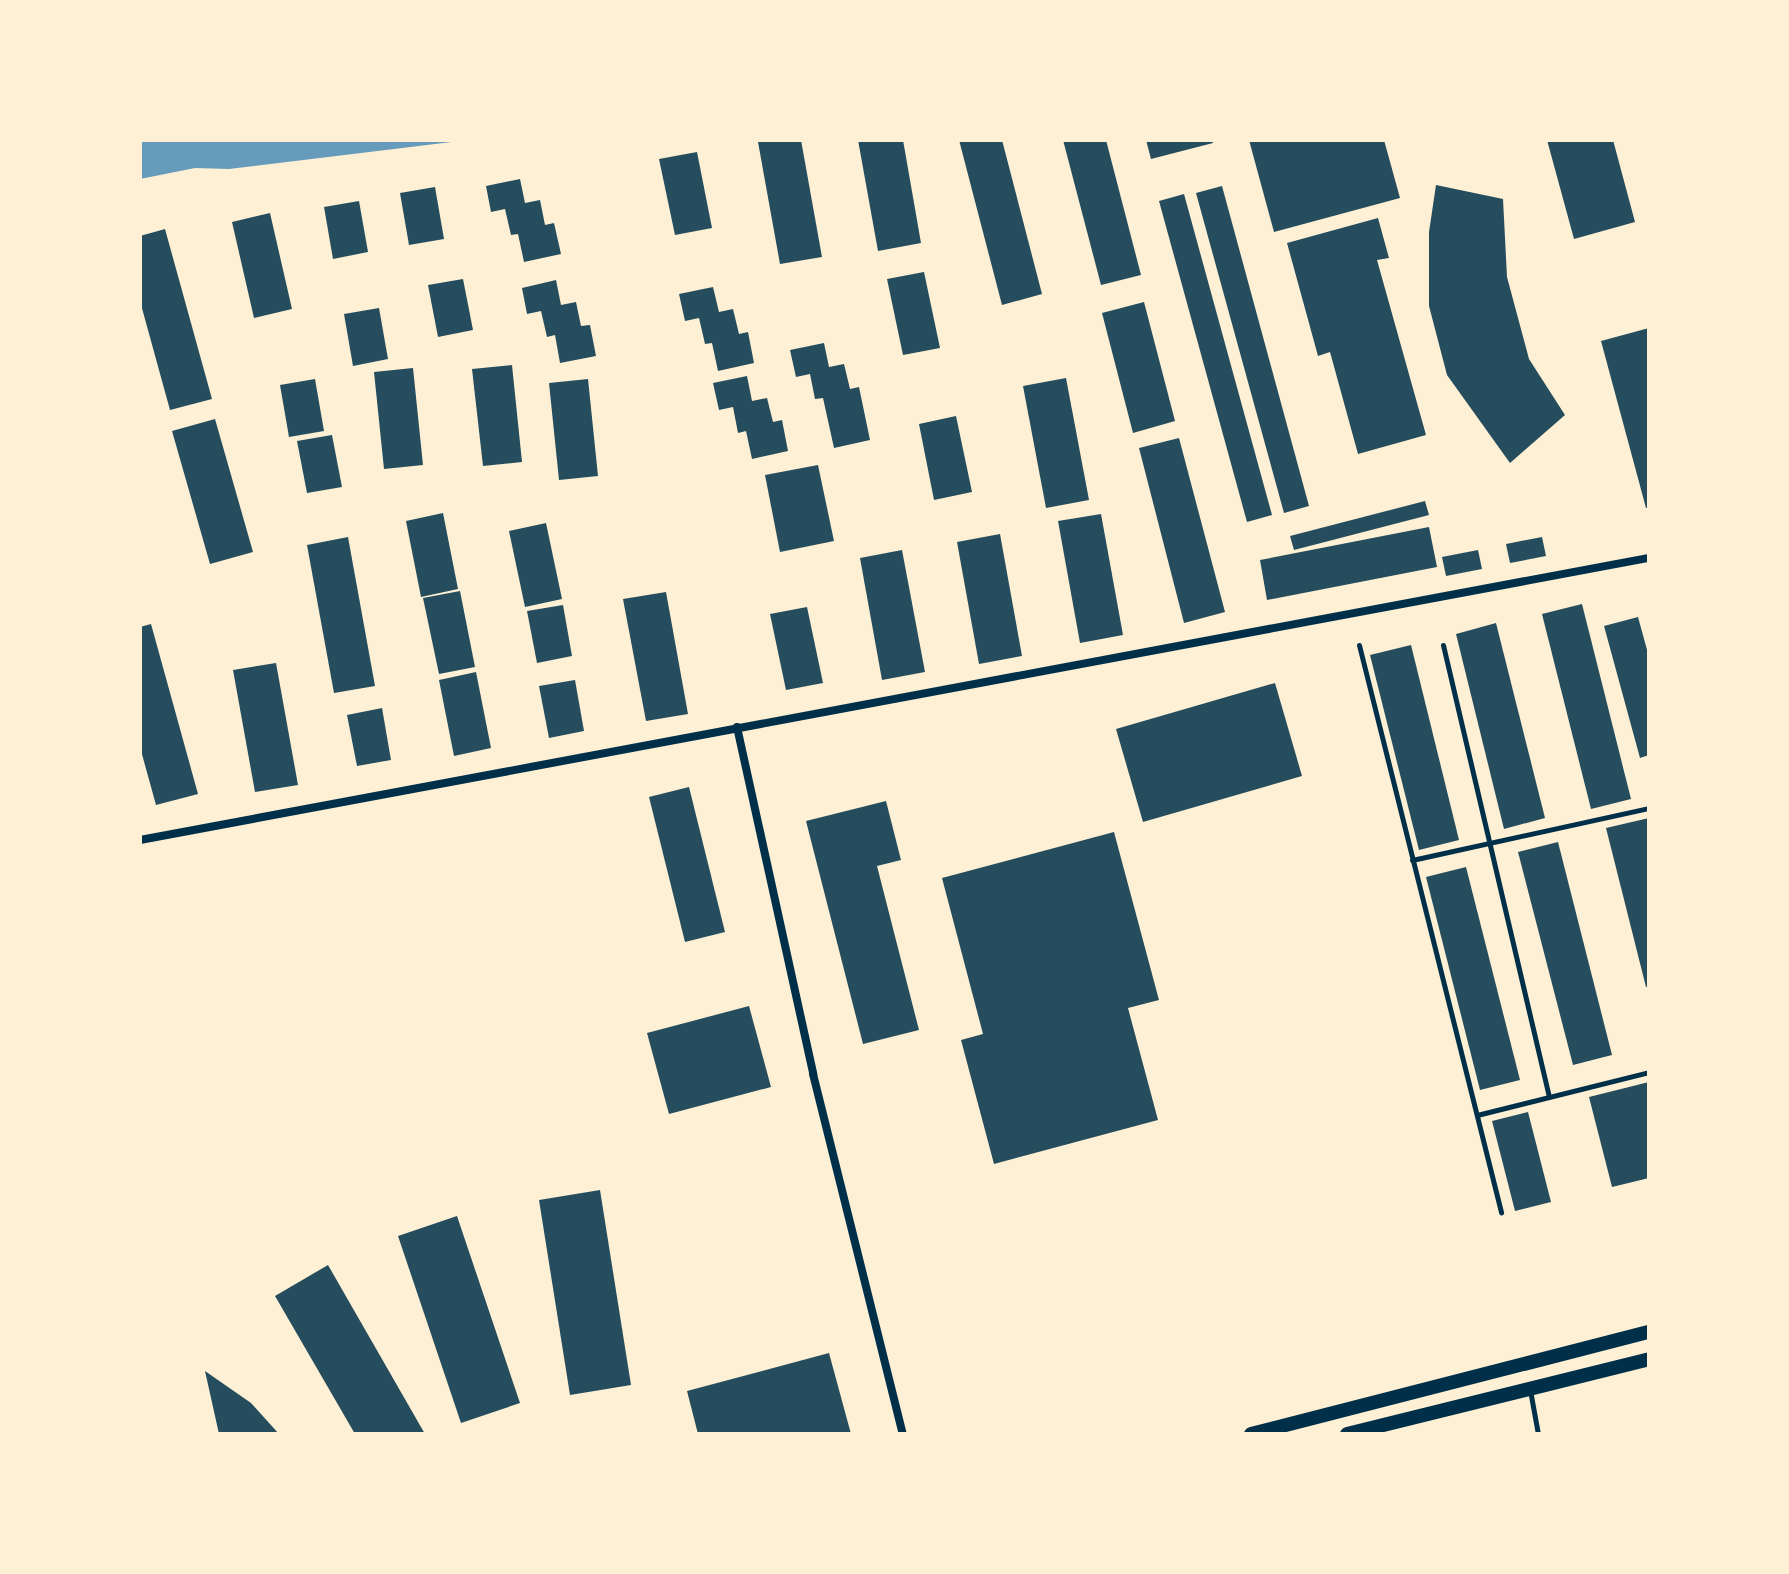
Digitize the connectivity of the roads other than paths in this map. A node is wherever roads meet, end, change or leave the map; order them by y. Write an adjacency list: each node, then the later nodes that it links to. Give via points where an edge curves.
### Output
1 (1649, 558): 4 (street)
2 (1359, 645): 8 (lane)
3 (1443, 645): 7 (lane)
4 (737, 727): 6 (street); 16 (street, via 813,1074)
5 (1649, 808): 7 (lane)
6 (140, 840)
7 (1490, 844): 8 (lane); 10 (lane)
8 (1412, 860): 11 (lane)
9 (1649, 1072): 10 (lane)
10 (1549, 1097): 11 (lane)
11 (1477, 1115): 12 (lane)
12 (1501, 1212)
13 (1649, 1332): 17 (main road)
14 (1649, 1359): 15 (main road)
15 (1530, 1389): 18 (main road); 19 (lane)
16 (903, 1434)
17 (1251, 1434)
18 (1347, 1434)
19 (1538, 1434)

